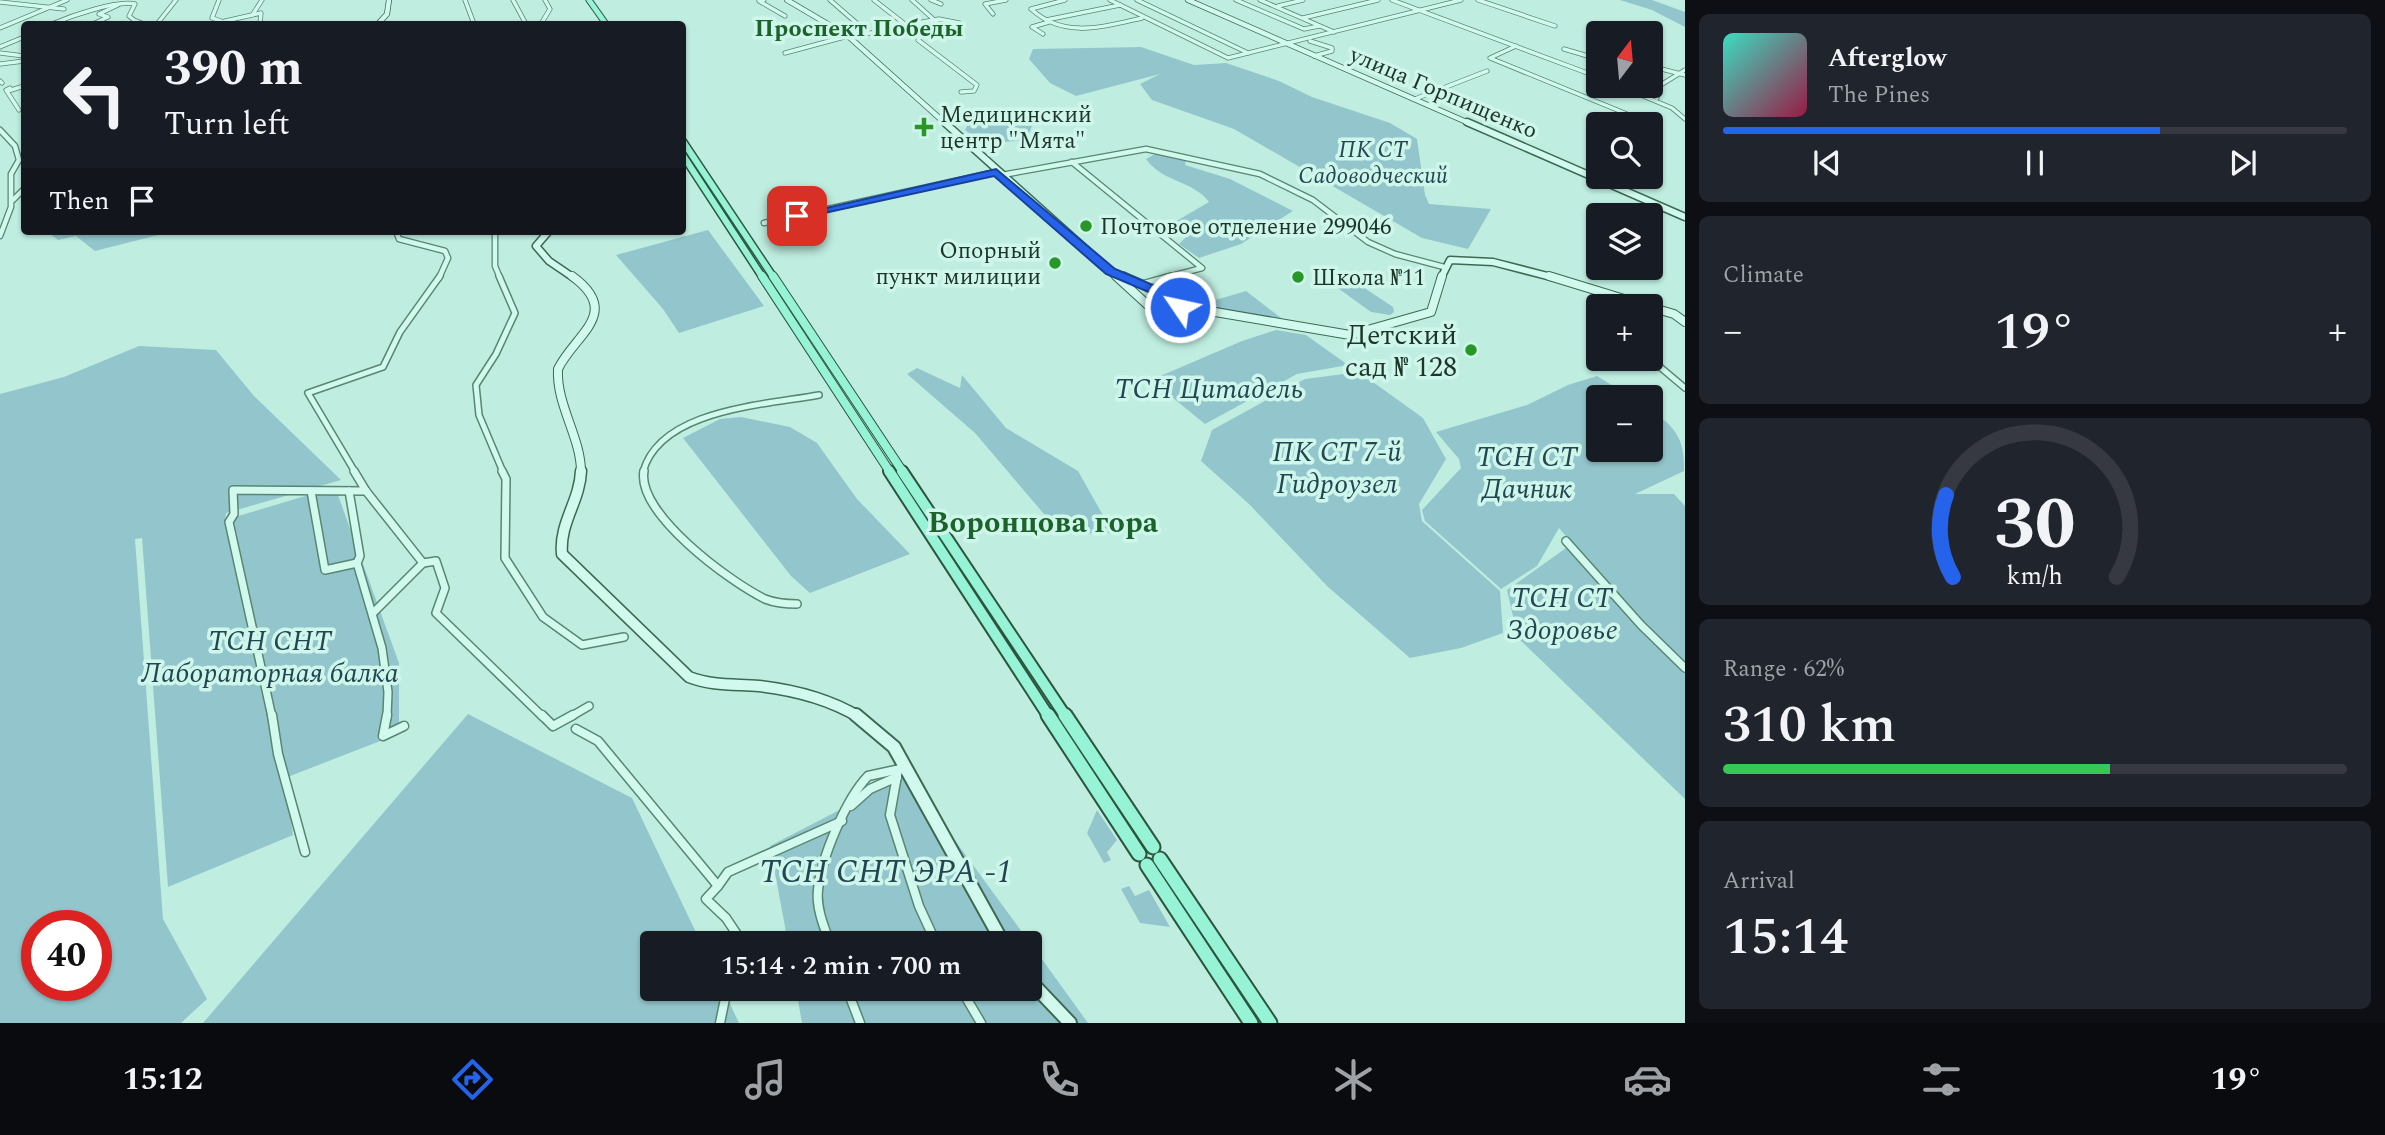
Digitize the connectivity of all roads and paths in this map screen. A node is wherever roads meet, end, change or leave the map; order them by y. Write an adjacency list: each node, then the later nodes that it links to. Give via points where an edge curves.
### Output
1 (22, 0): 35 (street)
2 (67, 0): 40 (street)
3 (176, 0): 55 (street)
4 (219, 0): 56 (street, via 212,18)
5 (262, 0): 46 (street)
6 (389, 0): 58 (main road)
7 (465, 0): 59 (street)
8 (513, 0): 60 (street)
9 (545, 0): 61 (street, via 550,9)
10 (583, 0): 62 (main road)
11 (589, 0): 63 (main road)
12 (764, 0): 32 (street)
13 (787, 0): 75 (main road)
14 (830, 0): 71 (street)
15 (874, 0): 66 (street)
16 (912, 0): 51 (street)
17 (931, 0): 36 (street)
18 (1006, 0): 47 (street, via 985,4)
19 (1065, 0): 64 (street, via 1032,7)
20 (1110, 0): 38 (street)
21 (1138, 0): 85 (street)
22 (1198, 0): 33 (street)
23 (1236, 0): 67 (street, via 1304,29)
24 (1260, 0): 39 (street)
25 (1303, 0): 39 (street)
26 (1378, 0): 50 (street)
27 (1392, 0): 43 (street)
28 (1434, 0): 37 (street)
29 (1461, 0): 37 (street)
30 (1478, 0): 68 (street)
31 (132, 1): 44 (street, via 97,5); 45 (street); 54 (street)
32 (758, 1): 48 (street)
33 (1190, 1): 78 (main road, улица Горпищенко)
34 (0, 2): 35 (street)
35 (14, 3): 40 (street); 41 (street)
36 (941, 4)
37 (1446, 4): 43 (street)
38 (1120, 5): 49 (street); 64 (street)
39 (1276, 6): 50 (street)
40 (49, 7): 42 (street); 69 (street)
41 (0, 9)
42 (64, 9)
43 (1420, 10): 70 (street); 80 (street)
44 (82, 12): 45 (street); 52 (street)
45 (99, 14): 53 (street, via 108,17)
46 (252, 15): 56 (street); 57 (street, via 261,13)
47 (993, 15)
48 (785, 16)
49 (1142, 18): 64 (street, via 1078,31); 85 (street, via 1228,58)
50 (1303, 18): 67 (street)
51 (935, 20): 65 (street); 66 (street); 73 (street)
52 (60, 21)
53 (99, 21)
54 (132, 21)
55 (159, 21)
56 (221, 21)
57 (260, 21)
58 (381, 21)
59 (473, 21)
60 (524, 21)
61 (543, 21)
62 (597, 21)
63 (604, 21)
64 (1048, 21): 72 (street, via 1033,26)
65 (959, 23)
66 (906, 26): 71 (street); 71 (street); 98 (street, via 977,85 974,91)
67 (1319, 26): 70 (street)
68 (1555, 26)
69 (0, 28)
70 (1334, 32): 74 (street)
71 (869, 33): 75 (street)
72 (1043, 34)
73 (951, 35)
74 (1321, 35): 77 (street); 79 (street, via 1318,40)
75 (848, 36): 84 (street); 110 (main road)
76 (21, 38): 81 (street)
77 (1304, 41): 78 (street); 79 (street)
78 (1287, 44): 85 (street); 87 (main road, улица Горпищенко)
79 (1326, 44): 87 (street, via 1332,51)
80 (1516, 46): 93 (street); 104 (street, via 1490,58)
81 (0, 47)
82 (1564, 49): 86 (street)
83 (0, 53): 88 (street)
84 (785, 53)
85 (1248, 53)
86 (1586, 55)
87 (1314, 56): 101 (main road, улица Горпищенко)
88 (21, 60)
89 (21, 61): 90 (street)
90 (0, 64)
91 (1663, 69): 95 (street)
92 (1487, 71): 101 (street)
93 (1586, 72)
94 (1685, 72): 95 (street)
95 (1679, 73): 96 (street)
96 (1663, 84)
97 (21, 87): 103 (street, via 9,89)
98 (961, 92)
99 (1648, 98): 102 (street)
100 (1659, 98): 102 (street)
101 (1415, 99): 113 (main road, улица Горпищенко)
102 (1672, 108): 105 (street)
103 (19, 110)
104 (1623, 112)
105 (1685, 119)
106 (0, 130): 112 (street, via 15,146 19,160 8,180)
107 (686, 146): 133 (main road)
108 (686, 160): 133 (main road)
109 (1072, 162): 110 (street); 119 (street, via 1143,148 1260,174 1313,200 1368,243); 121 (street, via 1202,268)
110 (998, 174): 114 (street); 120 (main road)
111 (21, 192): 112 (street)
112 (13, 200): 118 (street)
113 (1685, 217)
114 (764, 223)
115 (398, 235): 131 (street, via 445,251 444,271 400,332 383,367 308,393)
116 (495, 235): 138 (street, via 495,266 514,313 496,354 475,385 479,415 506,479 505,558 543,617 582,645)
117 (546, 235): 143 (main road, via 536,246 541,255 584,286 595,313 584,338 558,369 557,385 573,424 582,466 580,486 559,538 562,554 689,677 706,684 788,692 848,711 885,735)
118 (0, 236)
119 (1444, 267): 122 (main road, via 1452,259 1486,260); 123 (main road, via 1431,312 1356,335)
120 (1111, 272): 121 (main road); 123 (main road, via 1150,308 1170,312)
121 (1142, 284): 123 (main road, via 1175,299)
122 (1597, 294)
123 (1180, 306)
124 (1663, 311): 125 (main road)
125 (1685, 322)
126 (1663, 370): 127 (street)
127 (1685, 388)
128 (819, 396): 136 (street, via 714,415 670,433 653,448 642,486 650,503 708,560 765,598)
129 (311, 491): 130 (street); 134 (street, via 326,570); 147 (street, via 233,490 234,514 229,523 266,678 278,754)
130 (349, 491): 131 (street); 134 (street)
131 (366, 491): 135 (street)
132 (1566, 541): 139 (street)
133 (944, 542): 145 (main road); 146 (main road)
134 (358, 563): 137 (street)
135 (423, 564): 137 (street); 140 (street, via 436,561 445,587 436,613 553,726)
136 (797, 604)
137 (373, 613): 141 (street, via 389,677 383,736)
138 (624, 637)
139 (1685, 668)
140 (589, 706)
141 (404, 726)
142 (576, 729): 150 (street, via 598,741)
143 (900, 772): 144 (street, via 870,789); 153 (street, via 890,815); 154 (main road)
144 (842, 821): 150 (street, via 729,872); 152 (street, via 818,891)
145 (1143, 833): 146 (main road, via 1140,842); 148 (main road)
146 (1129, 839): 148 (main road)
147 (305, 852)
148 (1150, 856): 149 (main road)
149 (1163, 876): 163 (main road); 164 (main road)
150 (718, 886): 151 (street, via 706,899)
151 (735, 931)
152 (826, 931)
153 (930, 931)
154 (996, 931)
155 (1042, 994): 162 (main road)
156 (725, 1001): 159 (street)
157 (852, 1001): 160 (street)
158 (968, 1001): 161 (street)
159 (720, 1023)
160 (860, 1023)
161 (981, 1023)
162 (1070, 1023)
163 (1251, 1023)
164 (1270, 1023)

